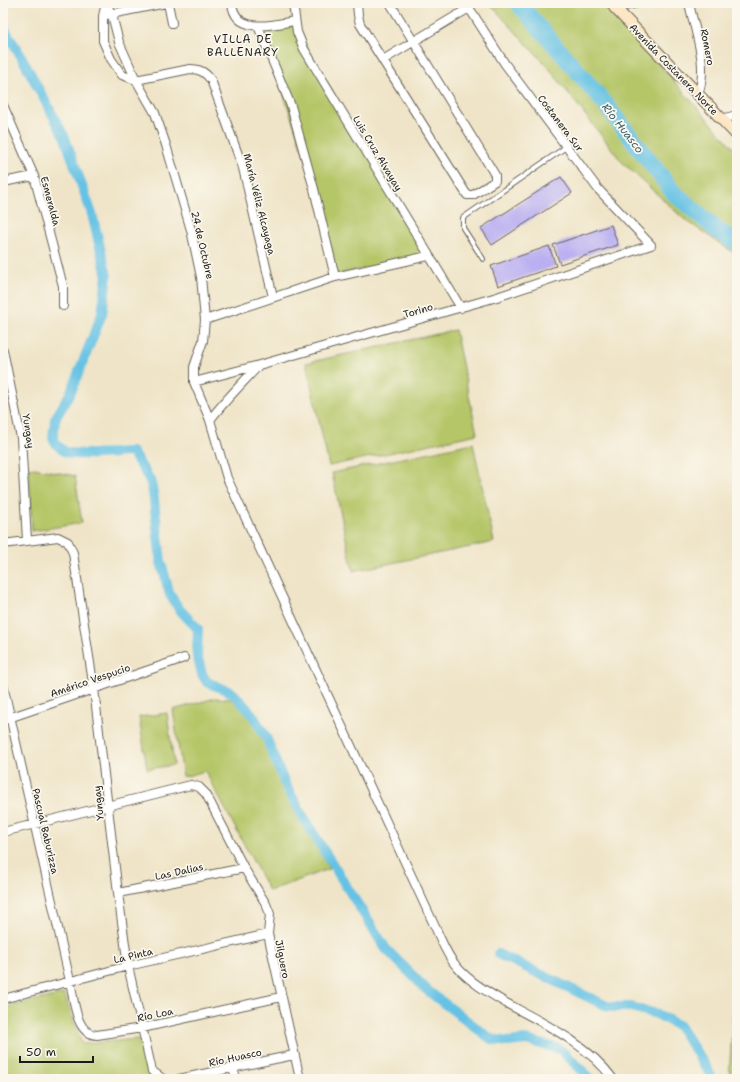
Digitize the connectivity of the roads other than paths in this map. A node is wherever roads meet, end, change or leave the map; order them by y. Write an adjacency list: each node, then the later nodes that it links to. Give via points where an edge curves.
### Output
1 (106, 3): 11 (street, 24 de Octubre)
2 (167, 3): 11 (street); 13 (street)
3 (232, 3): 14 (street, via 236,17 246,24)
4 (293, 3): 12 (street, Luis Cruz Alvayay)
5 (357, 3): 16 (street, via 360,24)
6 (390, 3): 15 (street)
7 (638, 3): 10 (street)
8 (689, 3): 18 (street, Romero, via 703,66 703,82)
9 (467, 5): 15 (street); 23 (street, Costanera Sur, via 505,64)
10 (613, 5): 18 (main road, Avenida Costanera Norte)
11 (107, 15): 17 (street, 24 de Octubre); 17 (street, 24 de Octubre, via 103,41 111,59 122,76)
12 (294, 22): 14 (street); 27 (street, Luis Cruz Alvayay, via 304,49)
13 (172, 23)
14 (258, 26): 29 (street, via 291,106)
15 (414, 41): 16 (street); 16 (street, via 495,176 494,181 473,195 467,195)
16 (383, 60)
17 (136, 80): 30 (street, María Véliz Alcayaga, via 190,69 198,69 211,80 243,168); 33 (street, 24 de Octubre, via 155,114 191,230 201,277)
18 (698, 94): 21 (main road, Avenida Costanera Norte)
19 (3, 105): 24 (street, Esmeralda)
20 (737, 115): 21 (street)
21 (721, 119): 22 (main road, Avenida Costanera Norte)
22 (737, 135)
23 (566, 147): 26 (street, Costanera Sur, via 598,189); 28 (lane, via 463,218 463,228)
24 (34, 176): 25 (street); 31 (street, Esmeralda, via 63,286)
25 (3, 182)
26 (651, 245): 32 (street, Torino)
27 (428, 256): 29 (street); 32 (street, Luis Cruz Alvayay)
28 (483, 259)
29 (335, 277): 30 (street)
30 (273, 297): 33 (street)
31 (63, 306)
32 (461, 308): 36 (street, Torino)
33 (205, 320): 37 (street, 24 de Octubre, via 203,341 194,367)
34 (3, 350): 35 (street, Yungay)
35 (4, 359): 39 (street, Yungay, via 21,438)
36 (259, 365): 37 (street, Torino); 38 (street, via 226,399)
37 (194, 382): 38 (street, 24 de Octubre)
38 (210, 420): 62 (street, 24 de Octubre, via 231,486 450,959 467,977 488,992 577,1045 608,1071)
39 (27, 540): 40 (street); 43 (street, Yungay, via 58,537 68,542 73,553)
40 (3, 544)
41 (184, 658): 43 (street, Américo Vespucio)
42 (3, 685): 44 (street, Pascual Baburizza)
43 (94, 689): 44 (street, Américo Vespucio); 45 (street, Yungay)
44 (7, 719): 46 (street, Pascual Baburizza)
45 (109, 806): 46 (street); 48 (street, Jilguero, via 190,785 199,787 206,794); 49 (street, Yungay)
46 (33, 823): 47 (street); 52 (street, Pascual Baburizza)
47 (3, 832)
48 (244, 868): 49 (street, Las Dalias); 50 (street, Jilguero, via 270,914)
49 (118, 894): 51 (street, Yungay)
50 (268, 934): 51 (street, La Pinta); 53 (street, Jilguero)
51 (128, 966): 52 (street, La Pinta); 55 (street, Yungay)
52 (70, 981): 54 (street, La Pinta); 55 (street, Río Loa, via 80,1022 90,1035)
53 (281, 997): 55 (street, Río Loa); 56 (street, Jilguero)
54 (3, 999)
55 (142, 1028): 58 (street, Yungay, via 152,1071)
56 (294, 1055): 57 (street, Río Huasco); 61 (street, Jilguero)
57 (233, 1068): 59 (street, Río Huasco); 60 (street)
58 (163, 1079)
59 (180, 1079)
60 (236, 1079)
61 (300, 1079)
62 (613, 1079)

